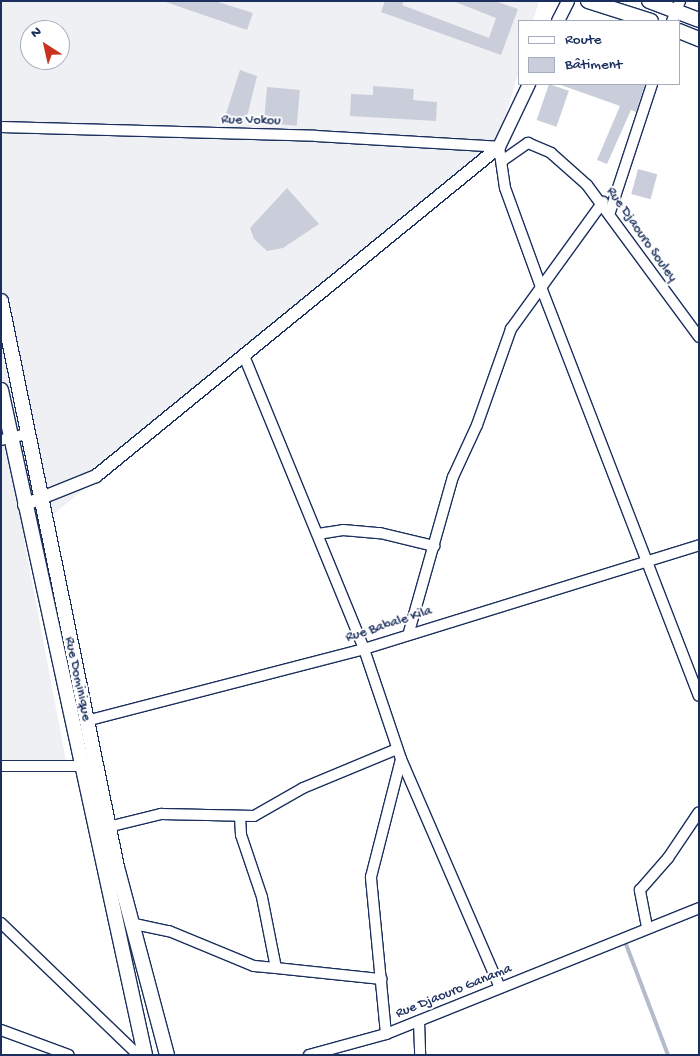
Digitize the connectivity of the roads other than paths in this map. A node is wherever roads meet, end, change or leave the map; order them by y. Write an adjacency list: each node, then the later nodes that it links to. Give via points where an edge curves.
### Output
1 (568, 1): 5 (street)
2 (588, 1): 6 (main road)
3 (649, 1): 4 (main road)
4 (675, 11): 7 (main road)
5 (558, 20)
6 (648, 20)
7 (699, 20)
8 (680, 32): 9 (main road)
9 (699, 39)
10 (529, 85): 13 (street)
11 (652, 85): 16 (street)
12 (1, 128): 13 (street, Rue Vokou, via 316,136)
13 (499, 147): 14 (street); 20 (street)
14 (502, 161): 15 (street, Rue Djaouro Souley, via 528,144 551,153); 17 (street, via 505,188)
15 (603, 202): 16 (street, Rue Djaouro Souley); 17 (street)
16 (610, 212): 19 (street, Rue Djaouro Souley)
17 (541, 288): 27 (street, via 511,329 477,425 453,477); 29 (street)
18 (1, 301): 22 (main road, Rue Dominique)
19 (699, 337)
20 (244, 356): 24 (street, via 96,476); 26 (street)
21 (1, 390): 23 (main road, Rue Dominique)
22 (28, 434): 23 (street); 24 (main road, Rue Dominique)
23 (6, 440): 25 (main road, Rue Dominique)
24 (40, 501): 25 (street); 33 (main road, Rue Dominique)
25 (24, 505): 33 (main road, Rue Dominique)
26 (318, 534): 27 (street, via 343,530 380,533); 31 (street)
27 (434, 546): 30 (street, via 421,581)
28 (699, 546): 29 (street, Rue Babale Kila)
29 (648, 559): 30 (street, Rue Babale Kila); 32 (street)
30 (409, 632): 31 (street, Rue Babale Kila)
31 (364, 648): 33 (street, Rue Babale Kila); 34 (street)
32 (699, 696)
33 (83, 730): 37 (main road, Rue Dominique); 40 (main road, Rue Dominique)
34 (397, 749): 35 (street); 39 (street, via 303,788 271,809)
35 (401, 759): 46 (street, via 371,877); 47 (street)
36 (1, 766): 37 (street)
37 (81, 766): 53 (main road, Rue Dominique)
38 (699, 812): 44 (street, via 668,858 640,890)
39 (240, 817): 40 (street, via 161,814); 45 (street, via 241,835 262,897)
40 (108, 827): 43 (main road, Rue Dominique)
41 (699, 908): 44 (street)
42 (1, 923): 52 (street)
43 (130, 923): 45 (street, via 169,931 254,966); 54 (main road, Rue Dominique)
44 (647, 927): 47 (street, Rue Djaouro Ganama)
45 (276, 968): 46 (street)
46 (381, 980): 50 (street)
47 (500, 988): 48 (street, Rue Djaouro Ganama)
48 (419, 1021): 50 (street, Rue Djaouro Ganama); 56 (street)
49 (1, 1030): 51 (street)
50 (386, 1034): 55 (street, Rue Djaouro Ganama)
51 (69, 1055)
52 (138, 1055)
53 (146, 1055)
54 (167, 1055)
55 (309, 1055)
56 (420, 1055)

